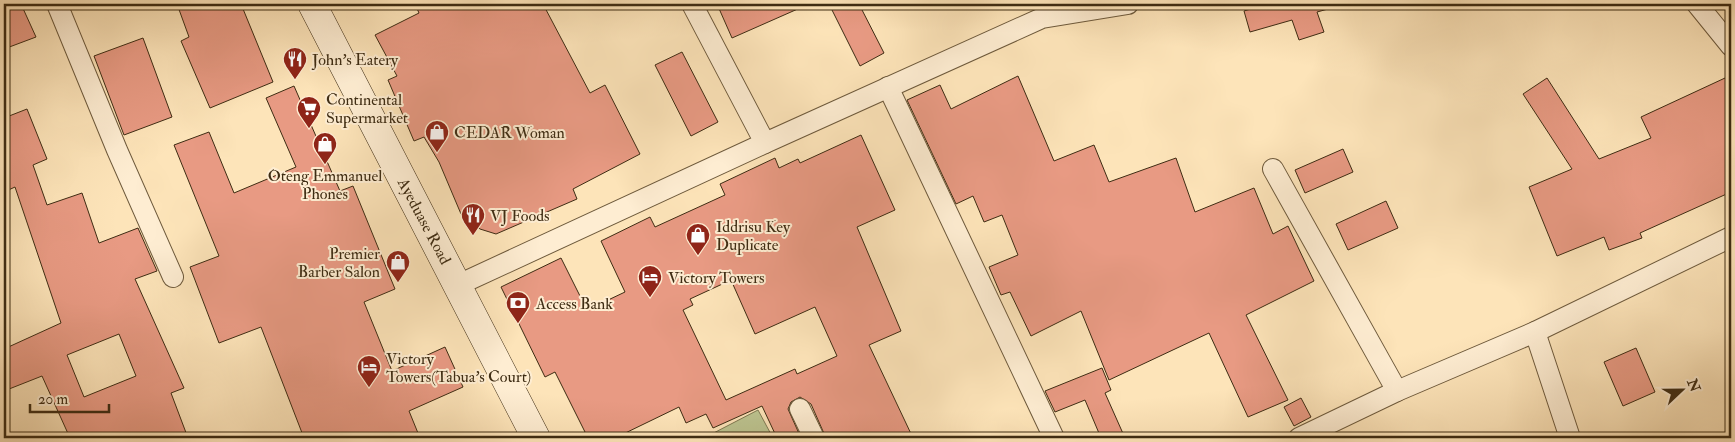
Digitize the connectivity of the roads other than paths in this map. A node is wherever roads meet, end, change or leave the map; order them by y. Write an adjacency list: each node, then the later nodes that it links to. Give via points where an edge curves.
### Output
1 (58, 4): 12 (street)
2 (312, 4): 13 (street, Ayeduase Road)
3 (692, 4): 9 (street)
4 (1128, 4): 6 (street)
5 (1697, 4): 7 (street)
6 (1038, 11): 8 (street)
7 (1731, 46)
8 (888, 87): 9 (street); 19 (street)
9 (765, 143): 13 (street)
10 (1273, 169): 15 (street)
11 (1731, 237): 14 (street)
12 (173, 277)
13 (458, 285): 17 (street, Ayeduase Road)
14 (1535, 332): 15 (street); 21 (street)
15 (1396, 391): 20 (street)
16 (800, 409): 18 (street)
17 (528, 436)
18 (814, 438)
19 (1054, 438)
20 (1299, 438)
21 (1570, 438)

